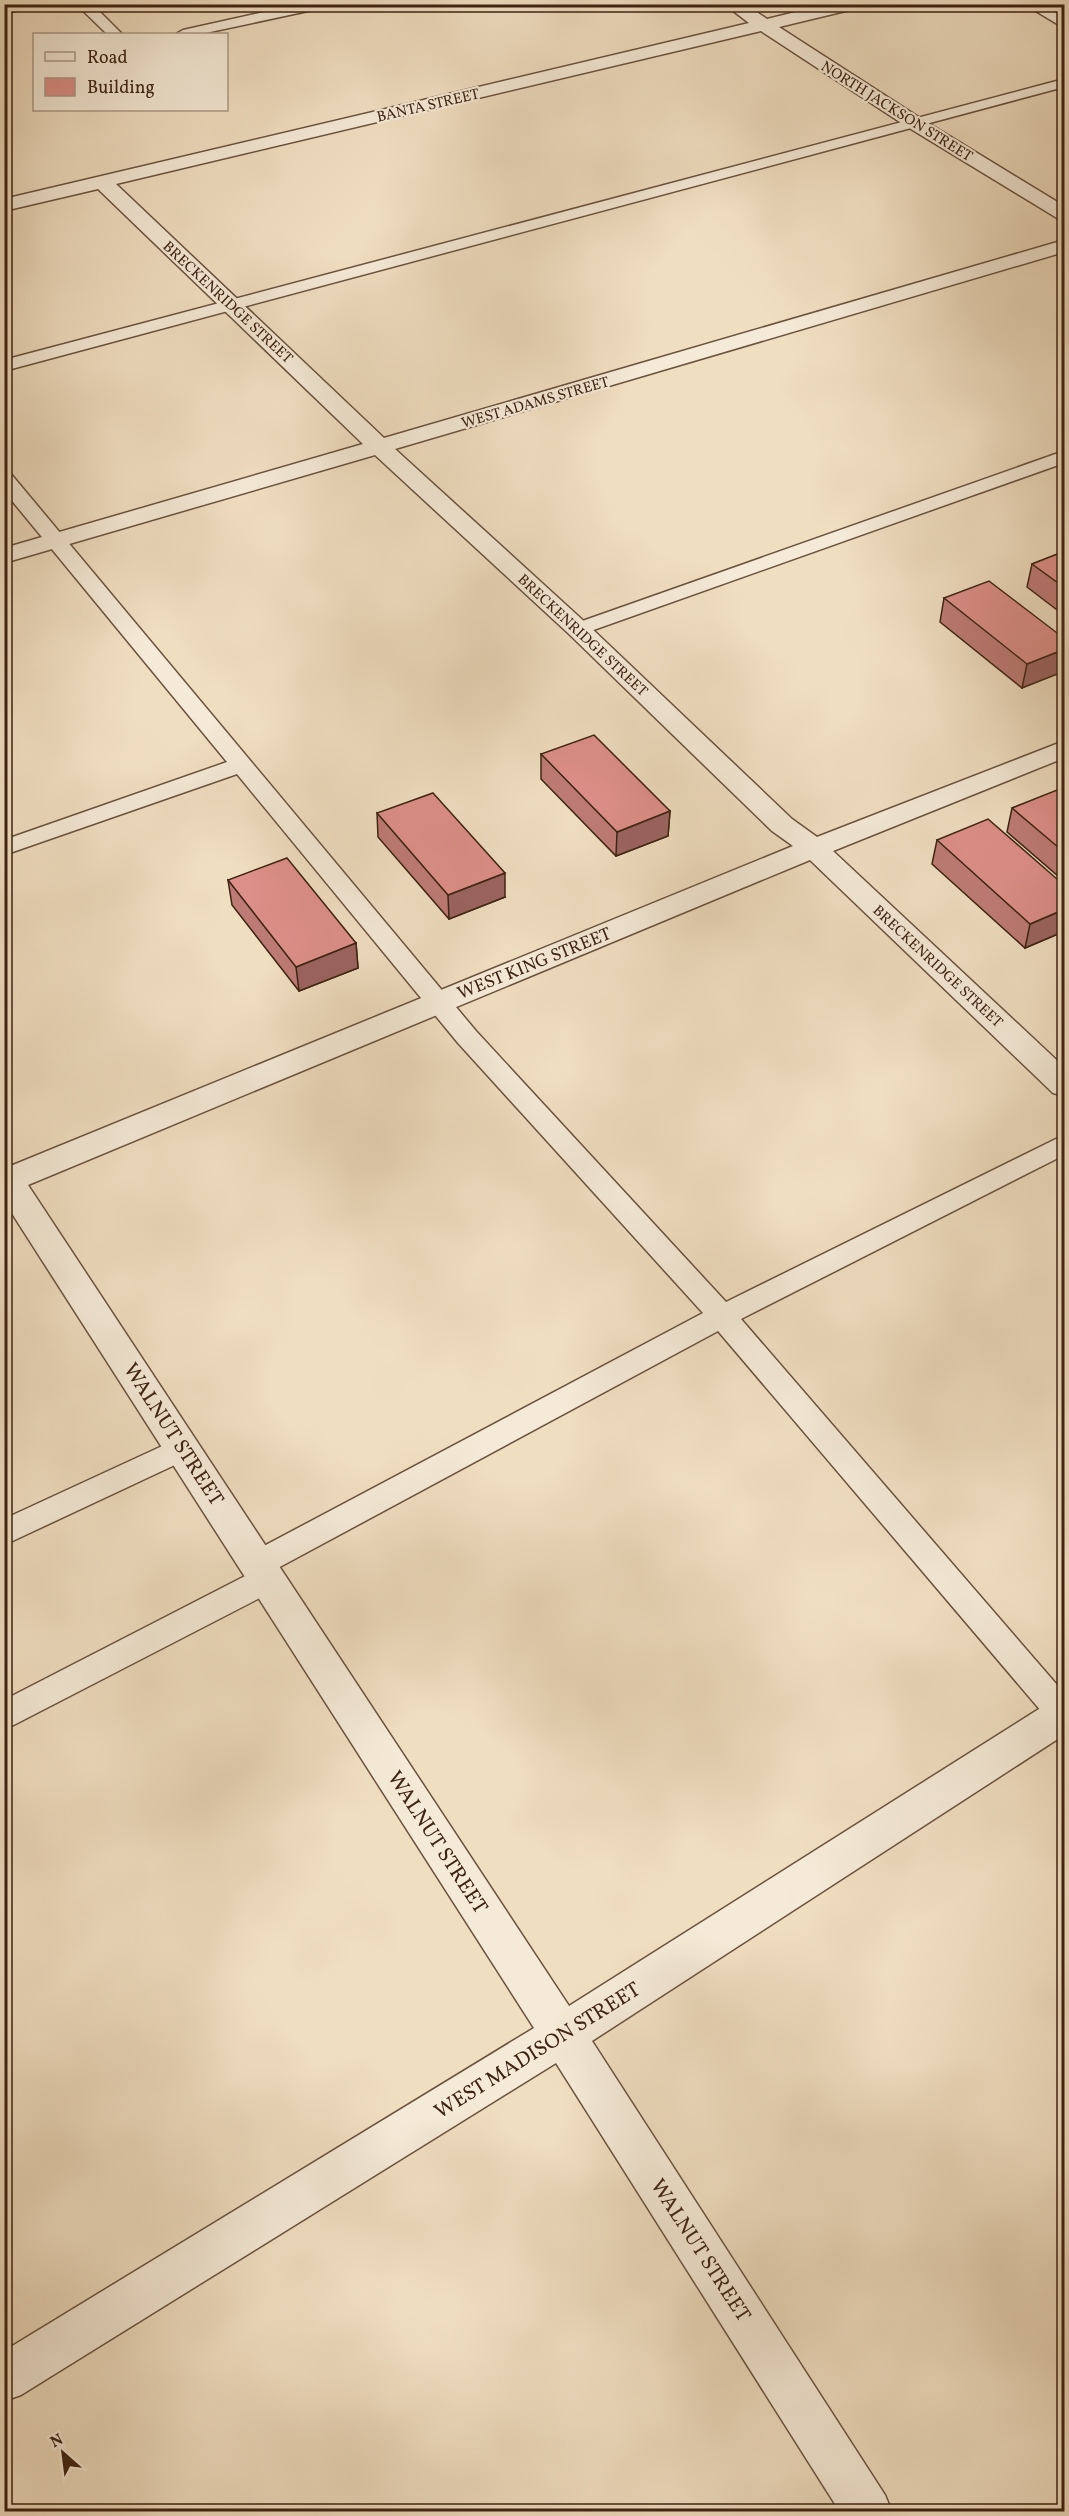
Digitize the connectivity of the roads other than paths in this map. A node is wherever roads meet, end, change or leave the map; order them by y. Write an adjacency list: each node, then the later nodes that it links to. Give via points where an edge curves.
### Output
1 (21, 4): 7 (street)
2 (83, 4): 10 (lane)
3 (322, 4): 11 (lane)
4 (732, 4): 9 (street, NORTH JACKSON STREET)
5 (852, 4): 9 (street, BANTA STREET)
6 (1031, 4): 8 (lane)
7 (4, 9)
8 (1065, 24)
9 (763, 26): 13 (street, NORTH JACKSON STREET); 14 (street, BANTA STREET)
10 (114, 33)
11 (188, 33)
12 (1065, 83): 13 (lane)
13 (913, 122): 16 (street, NORTH JACKSON STREET); 18 (lane)
14 (102, 182): 15 (street, BANTA STREET); 18 (street, BRECKENRIDGE STREET)
15 (4, 205)
16 (1065, 214)
17 (1065, 246): 20 (street, WEST ADAMS STREET)
18 (232, 306): 19 (lane); 20 (street, BRECKENRIDGE STREET)
19 (4, 366)
20 (381, 447): 23 (street, WEST ADAMS STREET); 25 (street, BRECKENRIDGE STREET)
21 (1065, 457): 25 (lane)
22 (4, 478): 23 (lane)
23 (57, 540): 24 (street, WEST ADAMS STREET); 27 (lane)
24 (4, 556)
25 (578, 629): 29 (street, BRECKENRIDGE STREET, via 782,825)
26 (1065, 749): 29 (street, WEST KING STREET)
27 (243, 764): 28 (lane); 30 (lane)
28 (4, 848)
29 (814, 848): 30 (street, WEST KING STREET); 31 (street, BRECKENRIDGE STREET)
30 (438, 1003): 33 (street, WEST KING STREET); 34 (lane)
31 (1065, 1085)
32 (1065, 1144): 34 (lane)
33 (6, 1179): 35 (street, WALNUT STREET)
34 (722, 1316): 37 (lane); 38 (lane)
35 (184, 1448): 36 (lane); 37 (street, WALNUT STREET)
36 (4, 1533)
37 (263, 1572): 39 (lane); 40 (street, WALNUT STREET)
38 (1064, 1715): 40 (street, WEST MADISON STREET)
39 (4, 1716)
40 (563, 2035): 41 (street, WEST MADISON STREET); 42 (street, WALNUT STREET)
41 (4, 2378)
42 (868, 2511)

